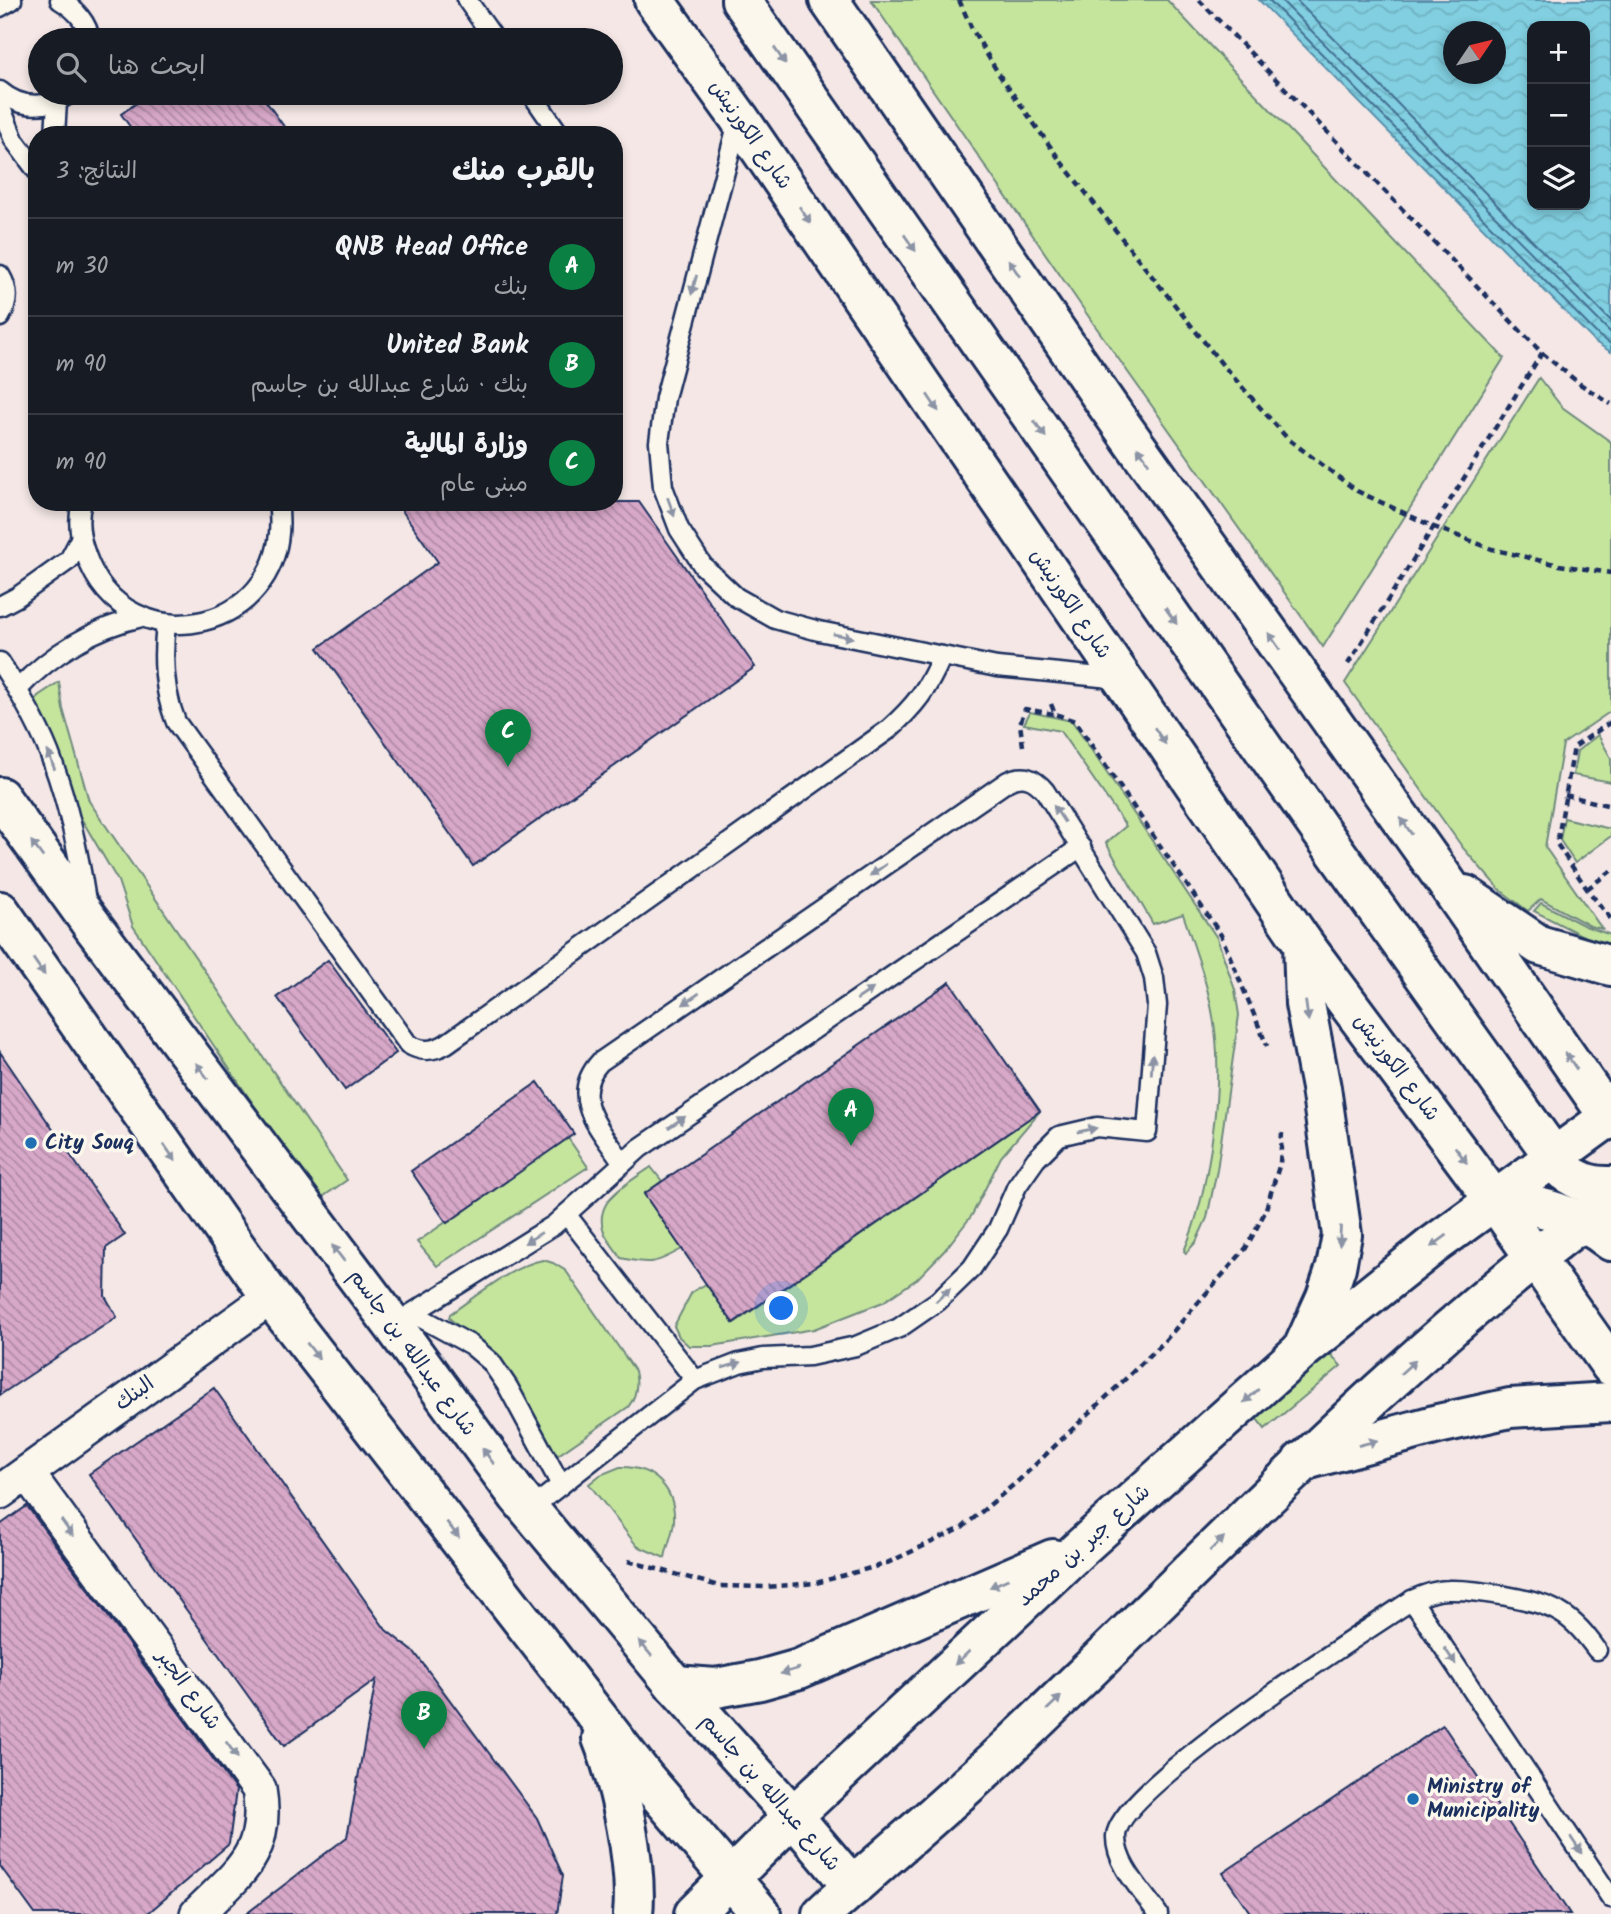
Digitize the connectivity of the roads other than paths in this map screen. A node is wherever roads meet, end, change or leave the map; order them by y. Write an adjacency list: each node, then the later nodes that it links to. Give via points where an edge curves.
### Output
1 (12, 0): 7 (lane)
2 (63, 0): 8 (lane)
3 (467, 0): 9 (lane)
4 (654, 0): 15 (main road, شارع الكورنيش)
5 (741, 0): 39 (main road, one-way to 39, via 1315,823)
6 (829, 0): 33 (main road, one-way to 6, via 1107,405)
7 (0, 7)
8 (86, 28)
9 (487, 28)
10 (0, 92): 11 (lane)
11 (28, 104)
12 (62, 105): 16 (lane)
13 (539, 105): 17 (lane)
14 (0, 106): 18 (lane, via 14,140)
15 (739, 118): 27 (lane, one-way to 27, via 665,398 659,442 663,487 679,529 703,566 736,597 775,618 818,631); 29 (main road, شارع الكورنيش, one-way to 29)
16 (57, 126)
17 (554, 126)
18 (28, 159)
19 (0, 275): 20 (lane, via 8,295)
20 (0, 317)
21 (82, 511): 23 (lane)
22 (279, 511): 26 (lane, via 277,552 265,579 246,600 213,618)
23 (80, 539): 24 (lane, via 69,560); 25 (lane, via 91,571 113,599)
24 (0, 606)
25 (142, 617): 26 (lane); 30 (lane, via 118,622 57,654)
26 (166, 624): 27 (lane, via 164,681 176,722 408,1044 426,1051 446,1044 888,730 913,708)
27 (942, 656): 29 (lane, via 997,667)
28 (0, 662): 30 (lane)
29 (1121, 680): 36 (main road, شارع الكورنيش, one-way to 36)
30 (18, 689): 35 (lane, one-way to 30, via 79,855 53,762)
31 (0, 797): 35 (main road, شارع عبدالله بن جاسم, one-way to 31)
32 (1081, 847): 40 (lane, one-way to 32, via 640,1147); 40 (lane, one-way to 40, via 1038,783 1028,777 1008,781 600,1062 587,1081 586,1104); 50 (lane, one-way to 32, via 739,1363 856,1346 899,1328 938,1301 972,1268 998,1229 1017,1186 1059,1136 1097,1127 1147,1132 1157,1005 1154,978 1146,953)
33 (1446, 882): 37 (main road, via 1539,945); 38 (main road, one-way to 33)
34 (0, 911): 46 (main road, one-way to 46)
35 (89, 921): 47 (main road, شارع عبدالله بن جاسم, one-way to 35)
36 (1303, 943): 42 (main road, شارع الكورنيش, one-way to 42); 48 (main road, one-way to 48, via 1305,1004 1342,1235 1336,1267)
37 (1611, 966)
38 (1610, 1118): 39 (main road)
39 (1555, 1157): 41 (main road, via 1564,1171 1580,1182); 42 (main road)
40 (623, 1163): 43 (lane)
41 (1611, 1186)
42 (1494, 1201): 44 (main road); 45 (main road, شارع الكورنيش); 48 (main road, شارع جبر بن محمد, one-way to 48)
43 (566, 1214): 47 (lane, one-way to 47); 50 (lane)
44 (1601, 1221): 45 (main road)
45 (1534, 1257): 49 (main road, شارع الكورنيش); 52 (main road, one-way to 45)
46 (271, 1297): 53 (street, البنك); 61 (main road, one-way to 61)
47 (404, 1319): 54 (lane, via 471,1345 491,1362); 56 (main road, شارع عبدالله بن جاسم, one-way to 47, via 500,1473)
48 (1302, 1350): 57 (main road, شارع جبر بن محمد, one-way to 57)
49 (1611, 1366)
50 (695, 1381): 54 (lane)
51 (1611, 1402): 52 (main road, one-way to 51, via 1510,1408)
52 (1302, 1461): 64 (main road, one-way to 52, via 1005,1750)
53 (27, 1473): 55 (street, البنك); 66 (street, شارع الجبر, one-way to 66, via 259,1789 262,1814 254,1851)
54 (561, 1485): 56 (lane)
55 (0, 1492)
56 (529, 1510): 60 (main road, شارع عبدالله بن جاسم, one-way to 56)
57 (1084, 1545): 60 (main road, one-way to 60, via 799,1669 716,1688); 62 (main road, شارع جبر بن محمد, one-way to 62)
58 (1412, 1600): 59 (lane, via 1449,1590 1537,1601 1561,1612); 65 (lane, one-way to 65); 71 (lane, via 1204,1742 1127,1813 1116,1833 1118,1852)
59 (1597, 1650)
60 (675, 1685): 62 (main road, شارع عبدالله بن جاسم)
61 (586, 1701): 63 (main road); 67 (main road, via 614,1767 630,1850)
62 (793, 1816): 63 (main road, شارع جبر بن محمد); 64 (main road, شارع عبدالله بن جاسم)
63 (731, 1878): 68 (main road, شارع جبر بن محمد); 69 (main road)
64 (853, 1887): 70 (main road)
65 (1611, 1898)
66 (197, 1914)
67 (633, 1914)
68 (694, 1914)
69 (761, 1914)
70 (822, 1914)
71 (1158, 1914)

